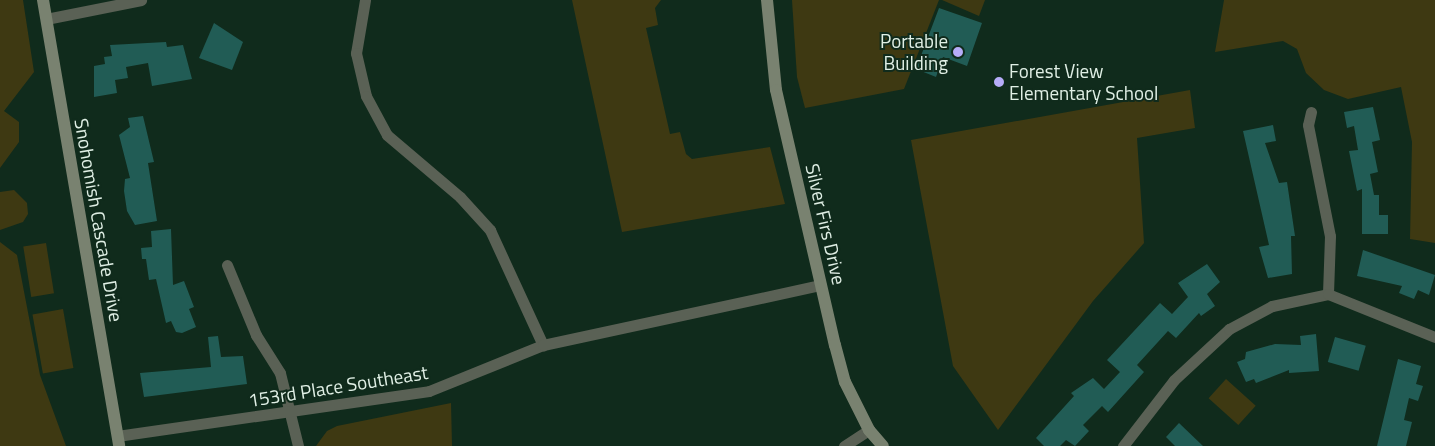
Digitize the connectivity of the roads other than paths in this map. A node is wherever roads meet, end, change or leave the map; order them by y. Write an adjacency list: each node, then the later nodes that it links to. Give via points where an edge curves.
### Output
1 (43, 0): 5 (street, Snohomish Cascade Drive)
2 (141, 0): 5 (street)
3 (365, 0): 11 (street, via 356,54 374,112 386,135 460,197 490,230)
4 (767, 0): 8 (street, Silver Firs Drive, via 776,90)
5 (46, 18): 14 (street, Snohomish Cascade Drive)
6 (1311, 112): 9 (street, via 1308,125 1330,236)
7 (227, 265): 12 (street, via 256,334 280,373)
8 (820, 285): 11 (street, 153rd Place Southeast); 13 (street, Silver Firs Drive, via 845,382)
9 (1328, 294): 10 (street); 18 (street, via 1272,306 1229,329 1174,380)
10 (1435, 337)
11 (543, 345): 12 (street, 153rd Place Southeast, via 429,391)
12 (291, 413): 14 (street, 153rd Place Southeast); 15 (street)
13 (869, 430): 16 (street); 17 (street, Silver Firs Drive)
14 (118, 441)
15 (298, 446)
16 (844, 446)
17 (883, 446)
18 (1123, 446)

